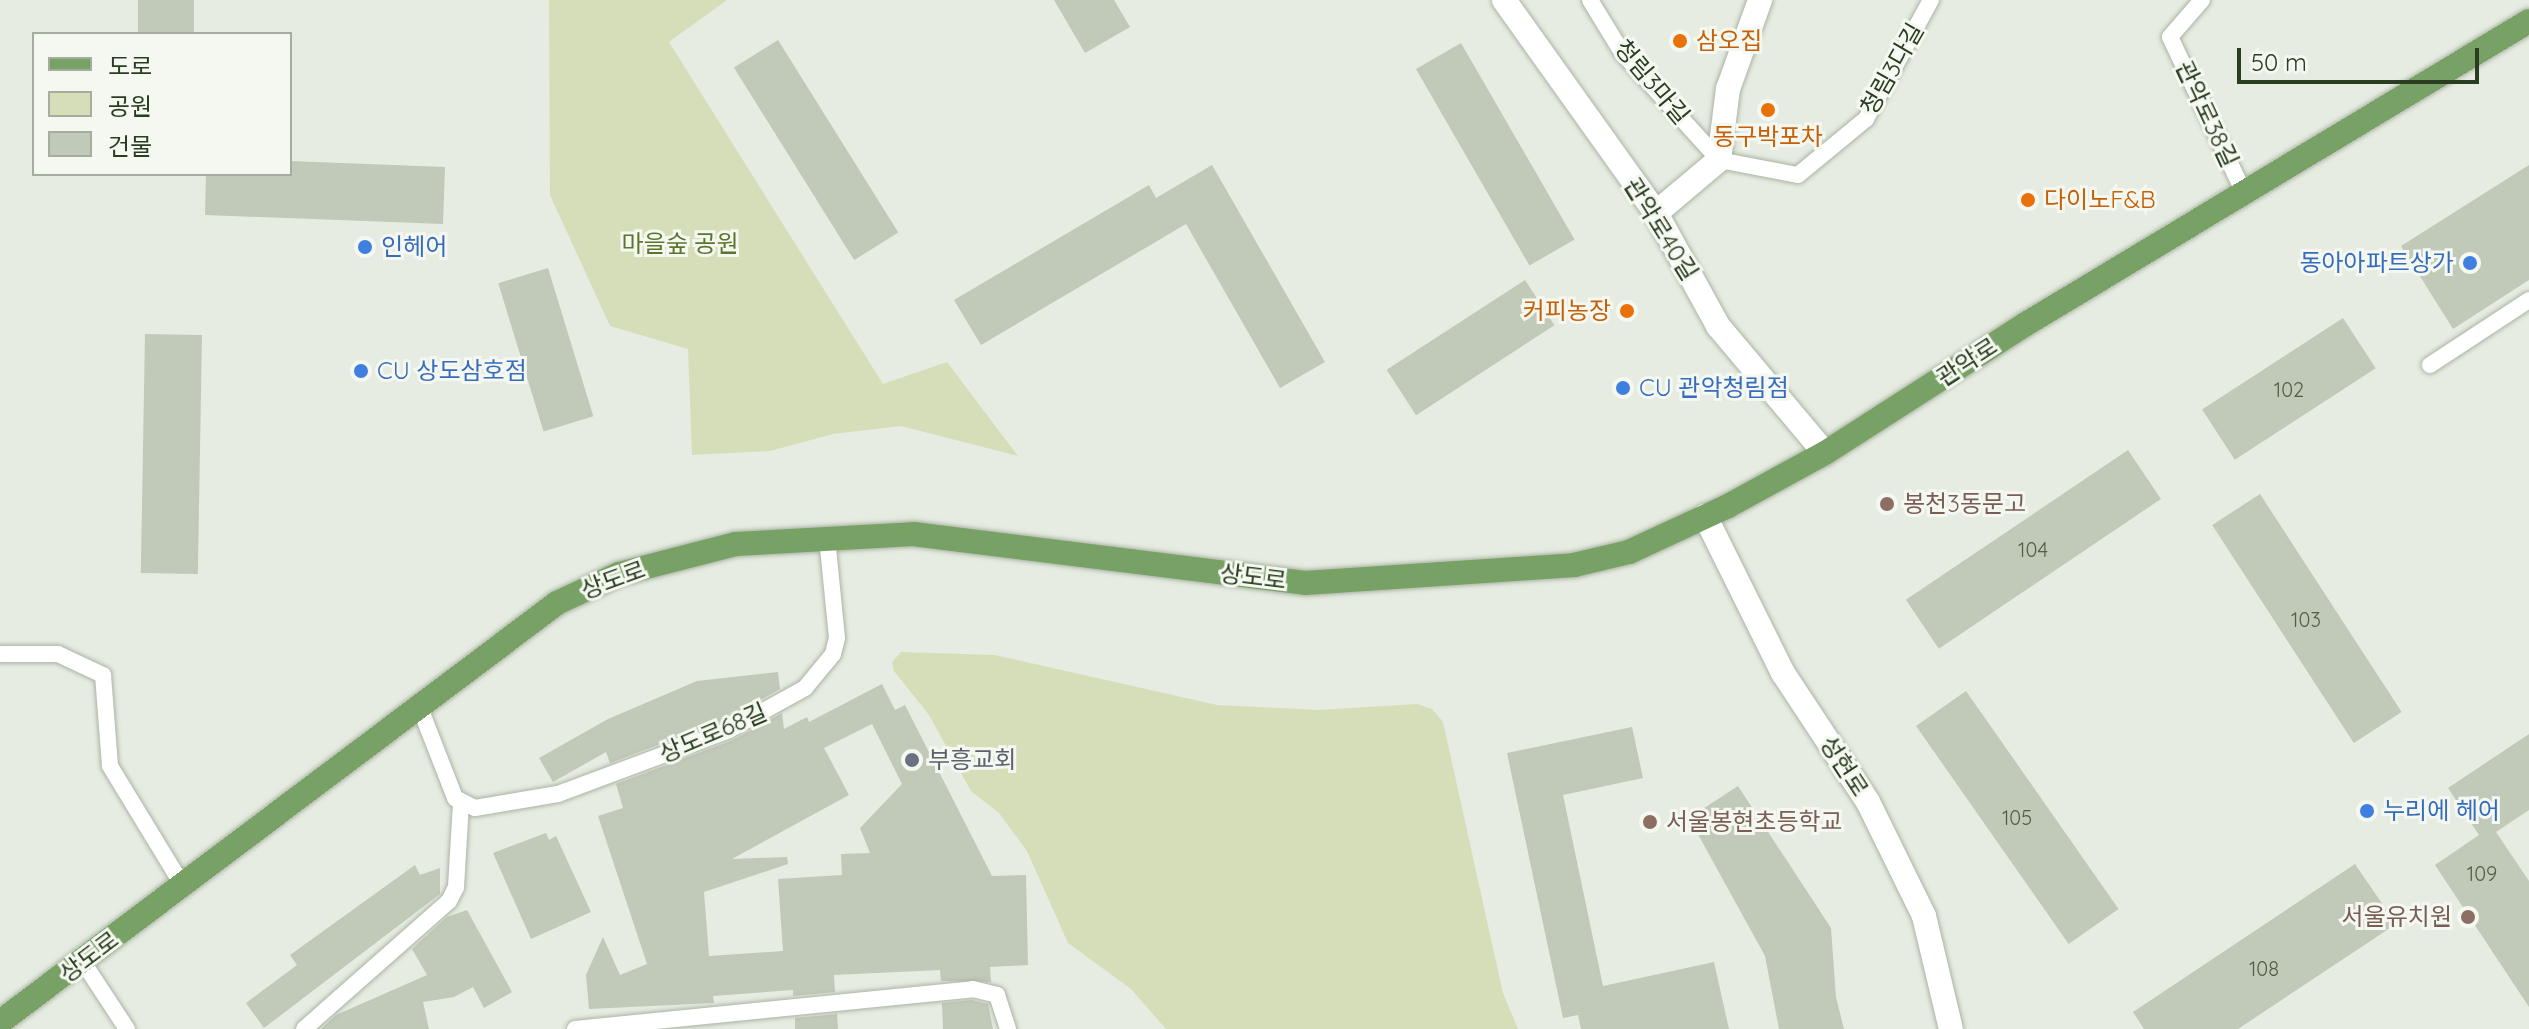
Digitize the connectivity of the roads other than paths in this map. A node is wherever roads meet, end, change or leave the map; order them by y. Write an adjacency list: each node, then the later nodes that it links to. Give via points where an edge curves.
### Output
1 (1504, 0): 9 (street, 관악로40길)
2 (1590, 0): 7 (lane, 청림3마길, via 1623,54)
3 (1760, 0): 7 (street, 청림3마길, via 1728,89)
4 (1931, 0): 7 (lane, 청림3다길, via 1866,119 1798,175)
5 (2202, 0): 8 (lane, 관악로38길, via 2170,37)
6 (2529, 21): 8 (main road, 관악로)
7 (1719, 160): 9 (street)
8 (2244, 193): 12 (main road, 관악로)
9 (1656, 213): 12 (street, 관악로40길, via 1718,326)
10 (2529, 300): 11 (lane)
11 (2430, 365)
12 (1825, 453): 13 (main road, 관악로)
13 (1705, 516): 15 (main road, 관악로, via 1629,552 1574,565); 26 (street, 성현로, via 1783,673 1868,802 1924,916)
14 (827, 537): 15 (main road, 상도로, via 913,534 1305,583); 17 (main road, 상도로, via 736,544 619,574 557,603); 18 (lane, 상도로68길, via 837,638 822,673 805,688 729,730 558,794 491,809)
15 (1362, 583)
16 (0, 654): 19 (lane, via 58,654 103,675 110,766)
17 (420, 708): 18 (lane); 19 (main road, 상도로)
18 (461, 804): 23 (lane, via 456,887 449,901)
19 (183, 886): 20 (main road, 상도로)
20 (83, 962): 21 (main road, 상도로); 22 (lane)
21 (2, 1017)
22 (127, 1029)
23 (304, 1029)
24 (575, 1029): 25 (lane, via 973,989 997,995)
25 (1008, 1029)
26 (1951, 1029)

